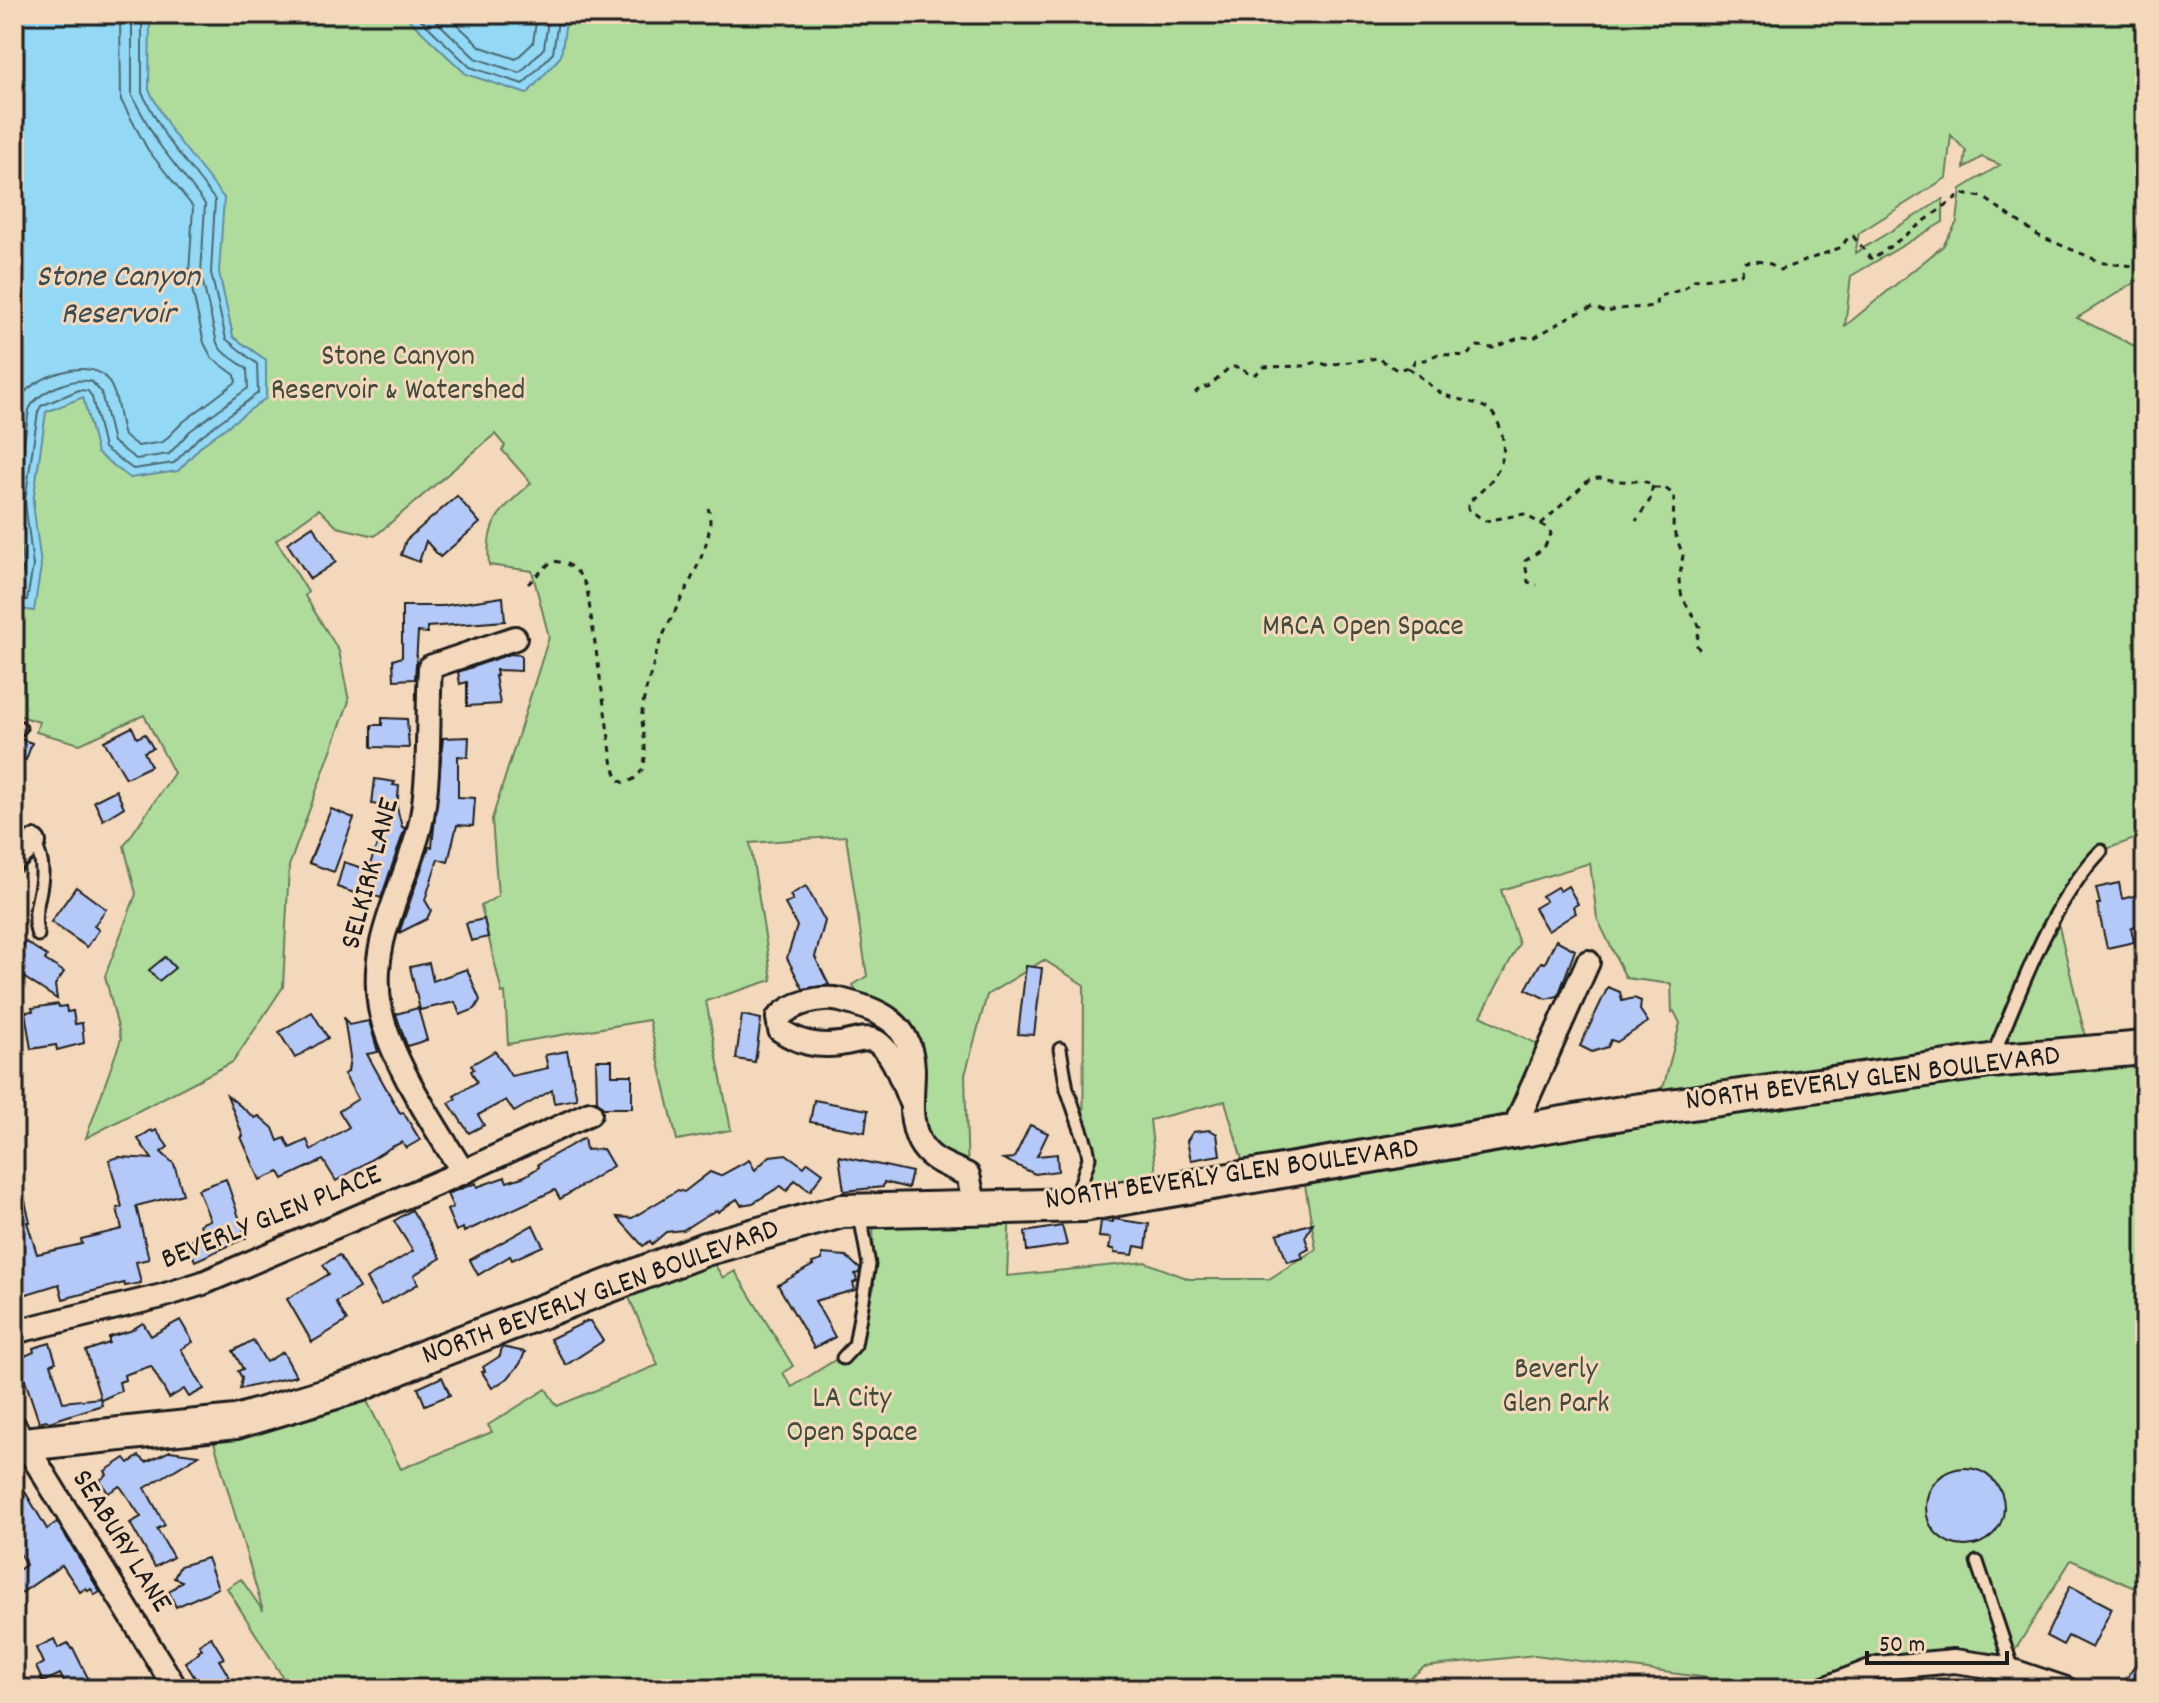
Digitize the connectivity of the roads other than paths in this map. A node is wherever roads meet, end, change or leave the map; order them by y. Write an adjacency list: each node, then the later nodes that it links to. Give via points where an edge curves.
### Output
1 (515, 638): 13 (street, SELKIRK LANE, via 430,667 420,826 380,940 376,975 381,1012 395,1050)
2 (34, 842): 4 (street); 5 (lane, via 42,856 34,925)
3 (2101, 851): 9 (lane, via 2080,873 2056,914)
4 (14, 860)
5 (38, 935)
6 (1588, 962): 12 (street)
7 (2145, 1048): 9 (main road, NORTH BEVERLY GLEN BOULEVARD)
8 (1060, 1049): 14 (lane, via 1089,1158 1080,1186)
9 (1990, 1061): 12 (main road, NORTH BEVERLY GLEN BOULEVARD)
10 (911, 1103): 10 (street, via 913,1067 907,1043 883,1015 831,998 787,1008 778,1018 780,1030 811,1045 876,1041 892,1061); 15 (street, via 920,1143 932,1158 968,1175)
11 (590, 1113): 13 (street, BEVERLY GLEN PLACE)
12 (1512, 1133): 14 (main road, NORTH BEVERLY GLEN BOULEVARD)
13 (463, 1172): 17 (street, BEVERLY GLEN PLACE, via 203,1283)
14 (1083, 1205): 15 (main road, NORTH BEVERLY GLEN BOULEVARD)
15 (975, 1207): 16 (main road, NORTH BEVERLY GLEN BOULEVARD)
16 (859, 1210): 18 (lane, via 869,1265 855,1345); 19 (main road, NORTH BEVERLY GLEN BOULEVARD, via 705,1249 359,1385 236,1422)
17 (14, 1332)
18 (843, 1358)
19 (17, 1439): 22 (street, SEABURY LANE)
20 (1977, 1562): 21 (lane)
21 (2013, 1671): 23 (street, via 1954,1661 1878,1668); 24 (street)
22 (176, 1689)
23 (1824, 1689)
24 (2066, 1689)

